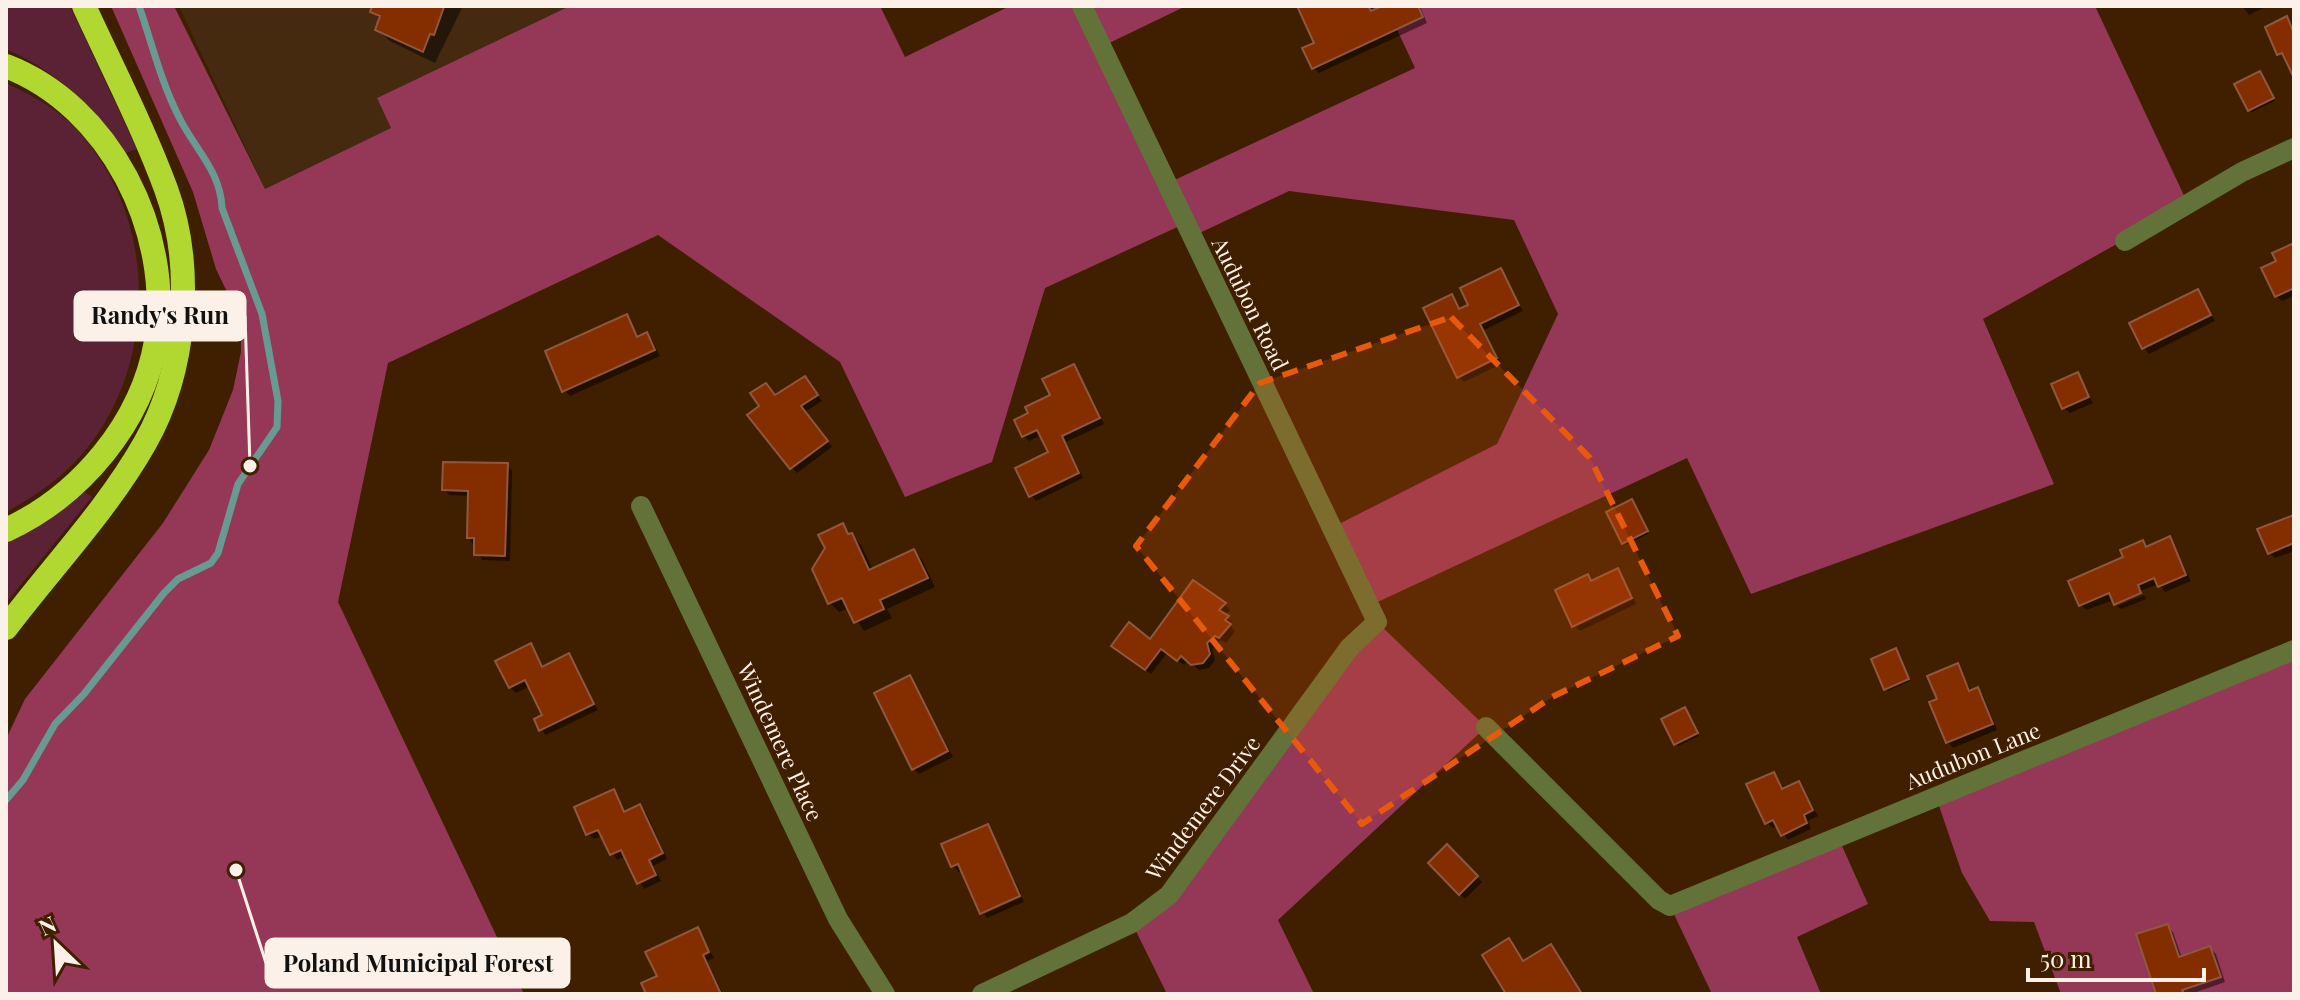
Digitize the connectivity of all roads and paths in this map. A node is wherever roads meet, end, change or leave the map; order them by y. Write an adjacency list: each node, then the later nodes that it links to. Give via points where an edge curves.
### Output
1 (84, 6): 9 (highway, via 167,192 180,246 182,320 170,382 146,442 98,513)
2 (1082, 6): 8 (street, Audubon Road)
3 (6, 66): 7 (highway, via 51,91 104,141 132,186 158,290 156,342 117,436 72,489)
4 (2294, 148): 5 (street, via 2242,172)
5 (2125, 241)
6 (641, 506): 12 (street, Windemere Place, via 838,919)
7 (6, 530)
8 (1377, 622): 13 (street, Windemere Drive, via 1350,647 1169,895 1132,923)
9 (6, 628)
10 (2294, 650): 11 (street, Audubon Lane, via 1670,906)
11 (1486, 727)
12 (885, 994)
13 (982, 994)

